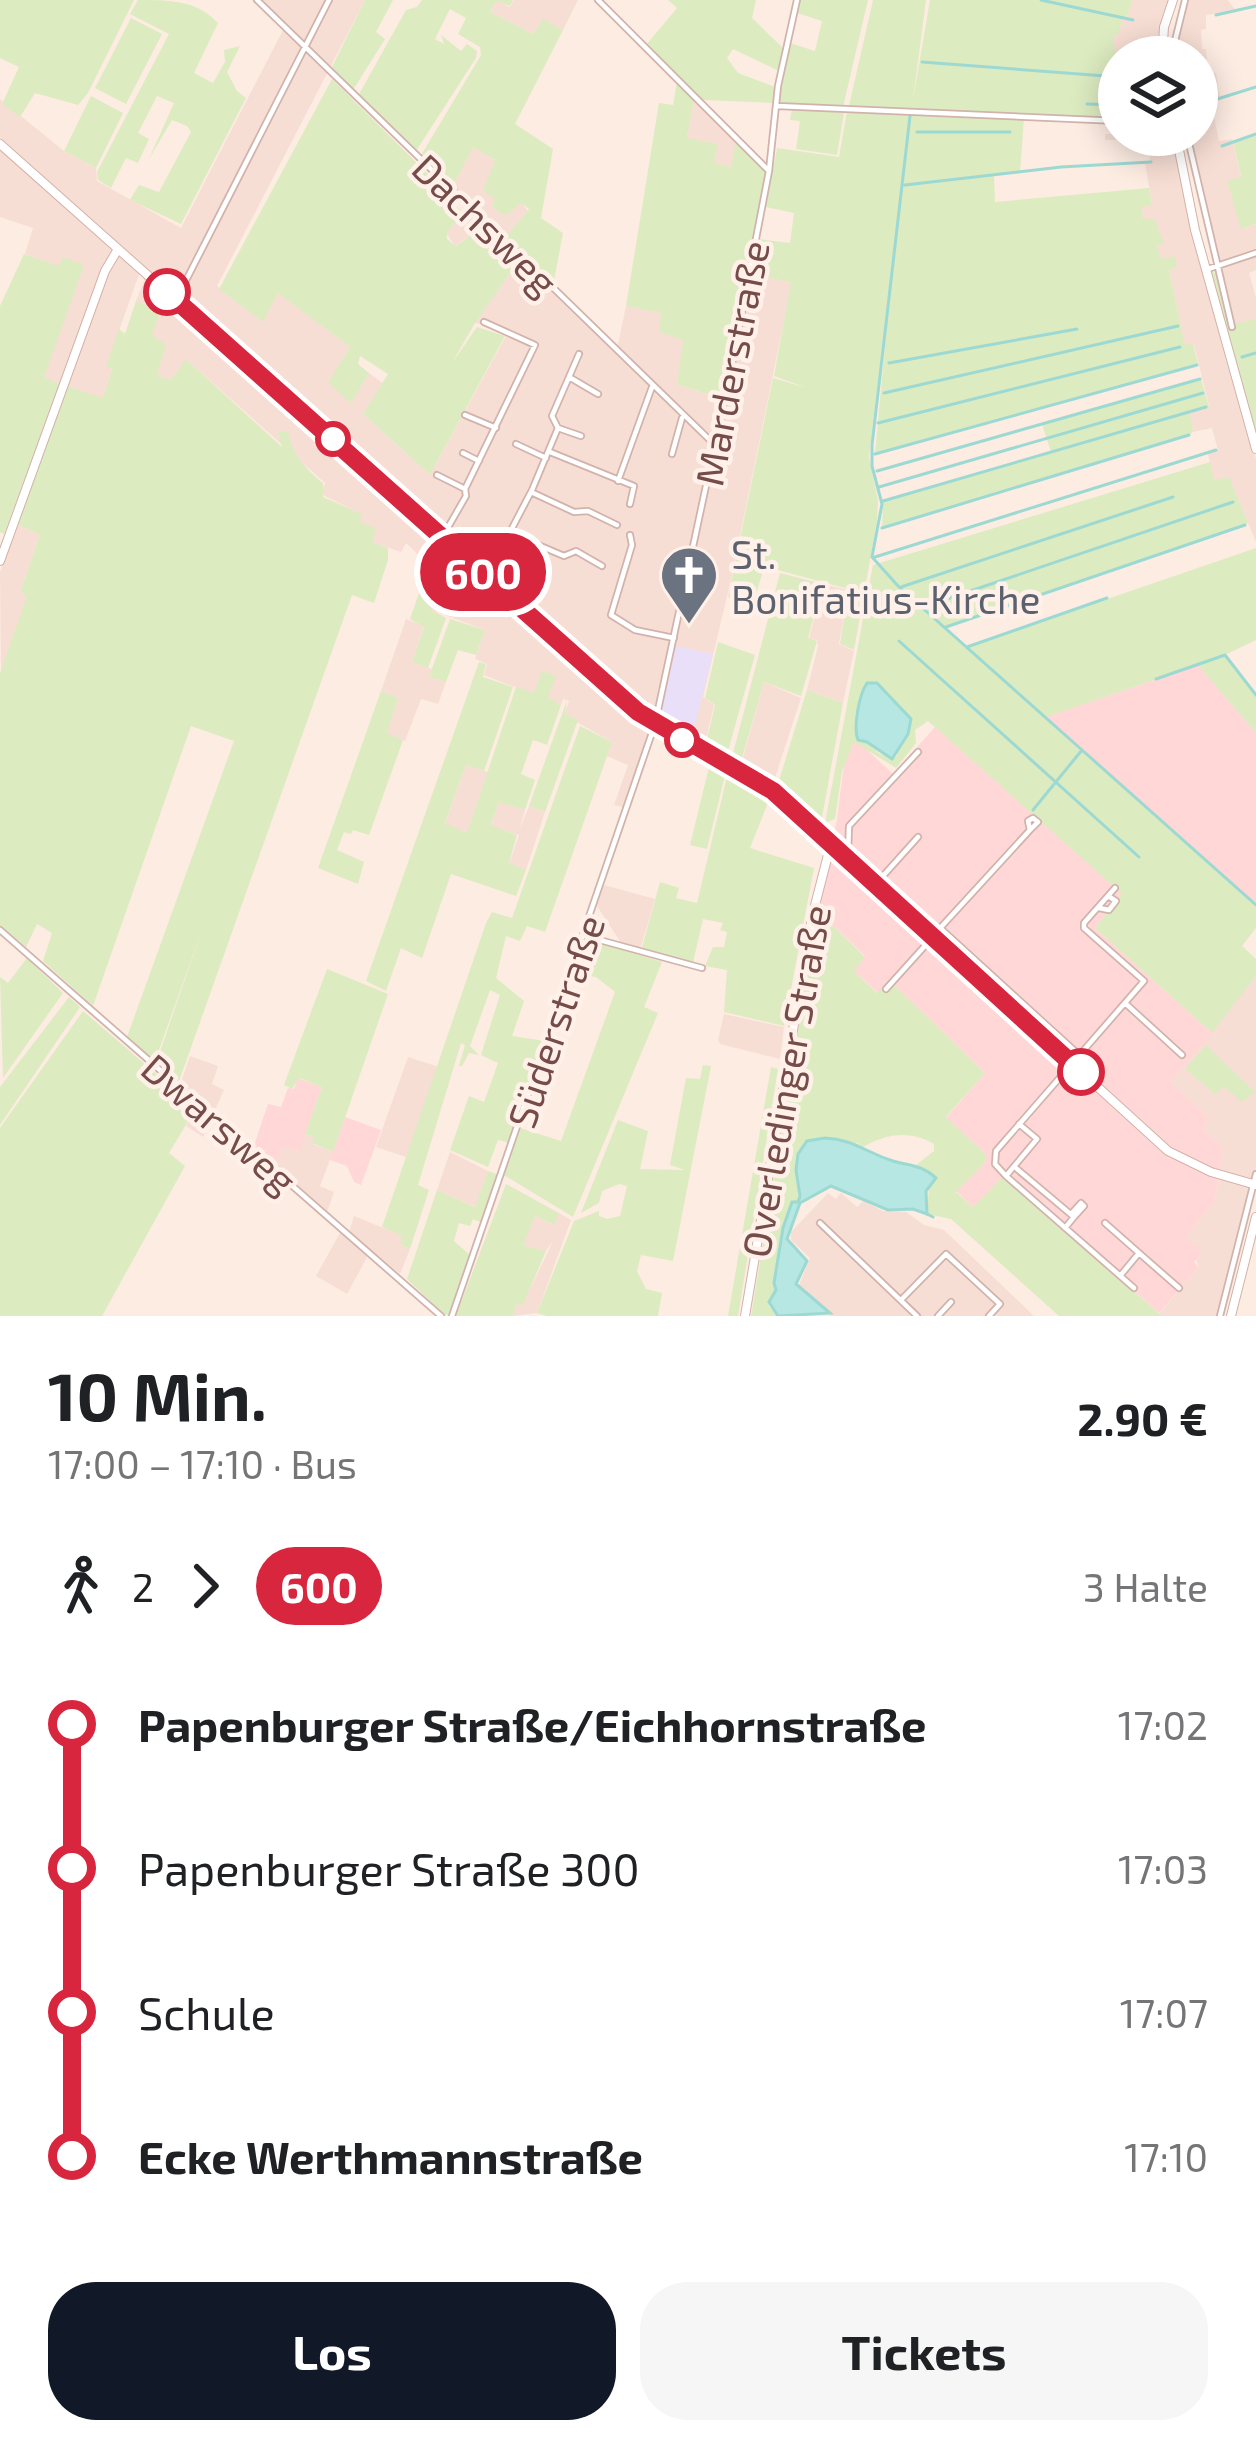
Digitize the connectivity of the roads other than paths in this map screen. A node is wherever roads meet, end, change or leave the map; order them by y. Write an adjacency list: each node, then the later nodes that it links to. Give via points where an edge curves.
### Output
1 (257, 0): 9 (street, Dachsweg)
2 (329, 0): 9 (street)
3 (598, 0): 15 (street)
4 (797, 0): 10 (street, Marderstraße)
5 (1173, 0): 7 (street)
6 (1185, 0): 8 (street)
7 (1163, 36)
8 (1176, 36)
9 (304, 47): 20 (street); 25 (street, Dachsweg)
10 (776, 106): 11 (street); 15 (street, Marderstraße)
11 (1098, 120)
12 (0, 144): 16 (street)
13 (1181, 156): 19 (street)
14 (1192, 156): 18 (street)
15 (769, 171): 33 (street, Marderstraße)
16 (118, 249): 20 (street); 48 (street)
17 (1256, 254): 18 (street)
18 (1217, 266): 19 (street); 22 (street)
19 (1205, 269): 34 (street)
20 (176, 300): 47 (street)
21 (484, 322): 29 (street, via 535,345)
22 (1232, 327)
23 (579, 354): 24 (street)
24 (569, 377): 26 (street); 30 (street, via 552,416)
25 (652, 387): 28 (street, Dachsweg); 40 (street)
26 (598, 394)
27 (465, 415): 29 (street)
28 (682, 418): 33 (street, Dachsweg); 36 (street)
29 (496, 428): 38 (street)
30 (558, 428): 31 (street); 37 (street)
31 (581, 436)
32 (516, 444): 37 (street)
33 (716, 446): 51 (street, Marderstraße)
34 (1256, 449)
35 (463, 453): 38 (street)
36 (672, 454)
37 (548, 455): 40 (street); 42 (street)
38 (478, 461): 41 (street)
39 (437, 475): 41 (street)
40 (618, 481): 43 (street, via 635,487)
41 (465, 489): 47 (street)
42 (531, 493): 44 (street); 45 (street)
43 (630, 504)
44 (616, 525)
45 (510, 533): 49 (street); 50 (street)
46 (630, 535): 51 (street, via 611,614 638,631)
47 (442, 537): 50 (street)
48 (0, 561)
49 (602, 566)
50 (487, 576): 52 (street)
51 (674, 638): 52 (street, Marderstraße)
52 (655, 724): 56 (street, via 758,780); 62 (street, Süderstraße)
53 (918, 752): 57 (street, via 849,826)
54 (1030, 830): 60 (street)
55 (918, 837): 58 (street)
56 (830, 847): 57 (street); 87 (street, Overledinger Straße)
57 (844, 859): 58 (street)
58 (874, 886): 63 (street)
59 (1115, 888): 66 (street, via 1084,928 1144,981)
60 (940, 928): 63 (street); 67 (street)
61 (0, 930): 85 (street, Dwarsweg)
62 (584, 935): 64 (street); 86 (street, Süderstraße)
63 (931, 938): 65 (street); 69 (street)
64 (702, 968)
65 (886, 989)
66 (1125, 1003): 67 (street); 68 (street)
67 (1078, 1055): 69 (street)
68 (1181, 1055)
69 (1071, 1063): 70 (street); 74 (street, via 1168,1151)
70 (1018, 1124): 73 (street, via 993,1156); 73 (street, via 1037,1139)
71 (1018, 1169): 78 (street, via 1072,1216)
72 (1256, 1174): 74 (street)
73 (1006, 1176): 78 (street)
74 (1255, 1185): 91 (street)
75 (1256, 1217): 92 (street)
76 (820, 1223): 83 (street)
77 (1105, 1223): 79 (street)
78 (1065, 1228): 80 (street)
79 (1139, 1253): 80 (street); 82 (street)
80 (1120, 1276): 81 (street)
81 (1134, 1288)
82 (1179, 1288)
83 (901, 1300): 88 (street); 90 (street, via 946,1254 1000,1304)
84 (951, 1302): 89 (street)
85 (441, 1316)
86 (452, 1316)
87 (746, 1316)
88 (917, 1316)
89 (938, 1316)
90 (989, 1316)
91 (1220, 1316)
92 (1231, 1316)

